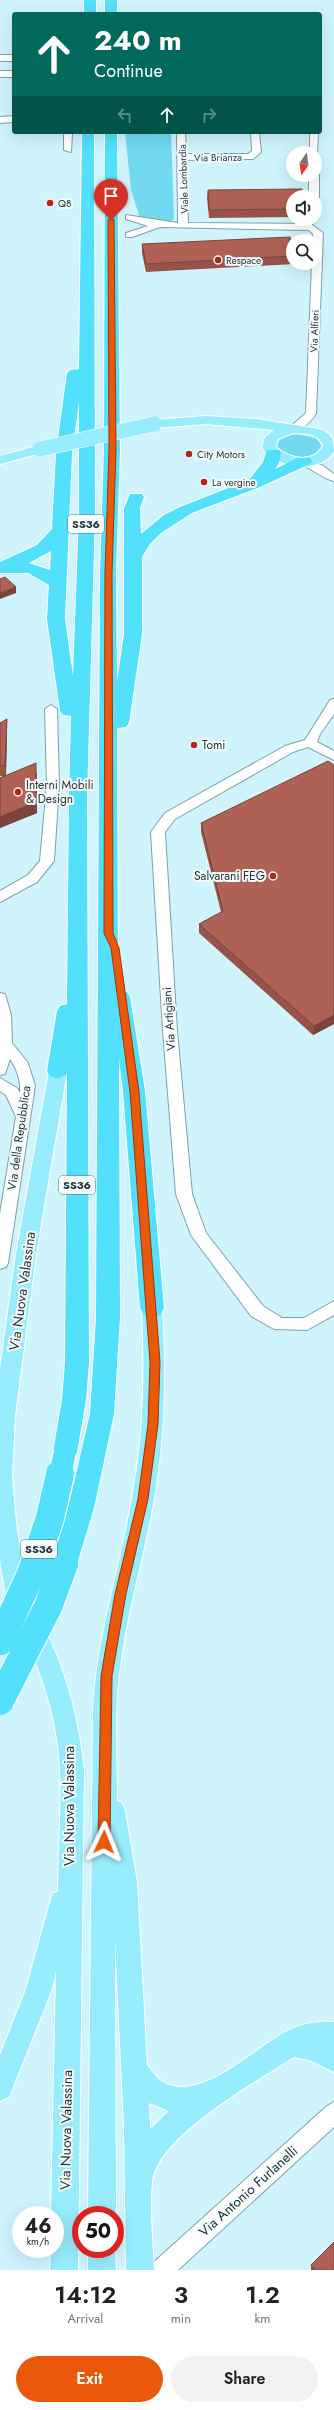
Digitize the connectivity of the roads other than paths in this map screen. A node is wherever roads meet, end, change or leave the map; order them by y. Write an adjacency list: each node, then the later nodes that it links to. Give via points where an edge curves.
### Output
1 (111, 0): 2 (highway)
2 (111, 12)
3 (0, 50): 4 (street)
4 (8, 58)
5 (0, 74): 6 (street)
6 (12, 74)
7 (12, 119): 8 (street)
8 (0, 120)
9 (68, 134): 16 (street)
10 (88, 134): 24 (highway, SS36)
11 (111, 134): 45 (highway, SS36, via 112,449 108,573)
12 (181, 134): 17 (street, Viale Lombardia)
13 (255, 134): 17 (street, Via Brianza, via 257,152 250,157)
14 (314, 134): 15 (street)
15 (314, 146)
16 (68, 150)
17 (182, 157): 21 (street, Viale Lombardia)
18 (129, 217): 20 (street)
19 (286, 224): 21 (street)
20 (172, 226): 21 (street); 23 (street, via 152,226)
21 (183, 226)
22 (314, 226): 26 (street, Via Alfieri, via 318,233 311,414)
23 (129, 235)
24 (86, 338): 36 (highway, via 77,359 68,418); 46 (highway, SS36, via 87,513)
25 (210, 419): 26 (main road, via 252,422); 29 (main road, via 247,426); 31 (main road, bridge, via 154,424)
26 (293, 429): 27 (main road); 29 (main road, via 277,433)
27 (316, 432): 28 (main road); 30 (main road, via 328,440)
28 (334, 434)
29 (271, 447): 32 (main road, via 286,460); 34 (highway, via 271,463)
30 (329, 451): 32 (main road); 33 (street)
31 (0, 460)
32 (304, 462): 33 (street, via 319,468); 34 (highway)
33 (333, 480)
34 (254, 484): 37 (highway, via 200,504 167,521 138,547)
35 (136, 497): 37 (highway, via 132,508)
36 (61, 528): 38 (highway, via 49,546); 39 (highway)
37 (134, 557): 45 (highway, via 133,634 116,747)
38 (0, 568): 39 (highway, via 36,569 45,572)
39 (59, 585): 46 (highway, via 57,632 66,682 71,783)
40 (334, 703): 42 (street)
41 (51, 709): 47 (street, via 53,785 47,861 42,871 33,879)
42 (330, 719): 43 (street, via 312,734)
43 (311, 742): 44 (street, via 315,747); 57 (street, Via Artigiani, via 289,749 170,816 158,832 170,1031 184,1194 199,1235 257,1311 280,1324 307,1324)
44 (334, 756)
45 (110, 765): 49 (highway, SS36)
46 (78, 797): 48 (highway, SS36)
47 (0, 896)
48 (79, 917): 53 (highway, SS36); 59 (highway, SS36, bridge, via 77,1363 74,1400 66,1452 50,1518 30,1574)
49 (108, 933): 58 (highway, SS36, via 115,948 134,1092); 60 (highway, SS36, bridge, via 106,1384 95,1452 64,1564 48,1607)
50 (0, 998): 51 (street)
51 (5, 1044): 52 (street, via 4,1061); 55 (street, Via della Repubblica, via 19,1058 25,1071 28,1086)
52 (0, 1070)
53 (58, 1070): 62 (main road, Via Nuova Valassina / SS36, via 20,1300 4,1416 1,1476 5,1523 18,1603 43,1645 60,1693 68,1728 72,1770)
54 (0, 1083): 55 (street, via 12,1092)
55 (24, 1118): 56 (street, Via della Repubblica)
56 (0, 1263)
57 (334, 1307)
58 (152, 1308): 61 (main road, SS36, via 155,1362 153,1424 143,1499 121,1594 107,1676)
59 (0, 1641)
60 (0, 1701)
61 (106, 1764): 66 (main road, via 125,1882); 71 (main road, SS36, via 102,1903)
62 (70, 1872): 67 (main road, via 38,1992); 73 (main road, Via Nuova Valassina / SS36)
63 (334, 2035): 64 (main road, via 308,2036)
64 (291, 2043): 65 (main road, via 312,2048); 68 (main road)
65 (334, 2058)
66 (133, 2068): 68 (main road, via 144,2083 172,2100); 70 (main road)
67 (0, 2088)
68 (211, 2096): 70 (main road, via 180,2119 156,2144)
69 (334, 2113): 76 (street, Via Antonio Furlanelli)
70 (139, 2179): 75 (main road)
71 (102, 2206)
72 (102, 2258): 74 (main road)
73 (64, 2270)
74 (102, 2270)
75 (140, 2270)
76 (162, 2270)

